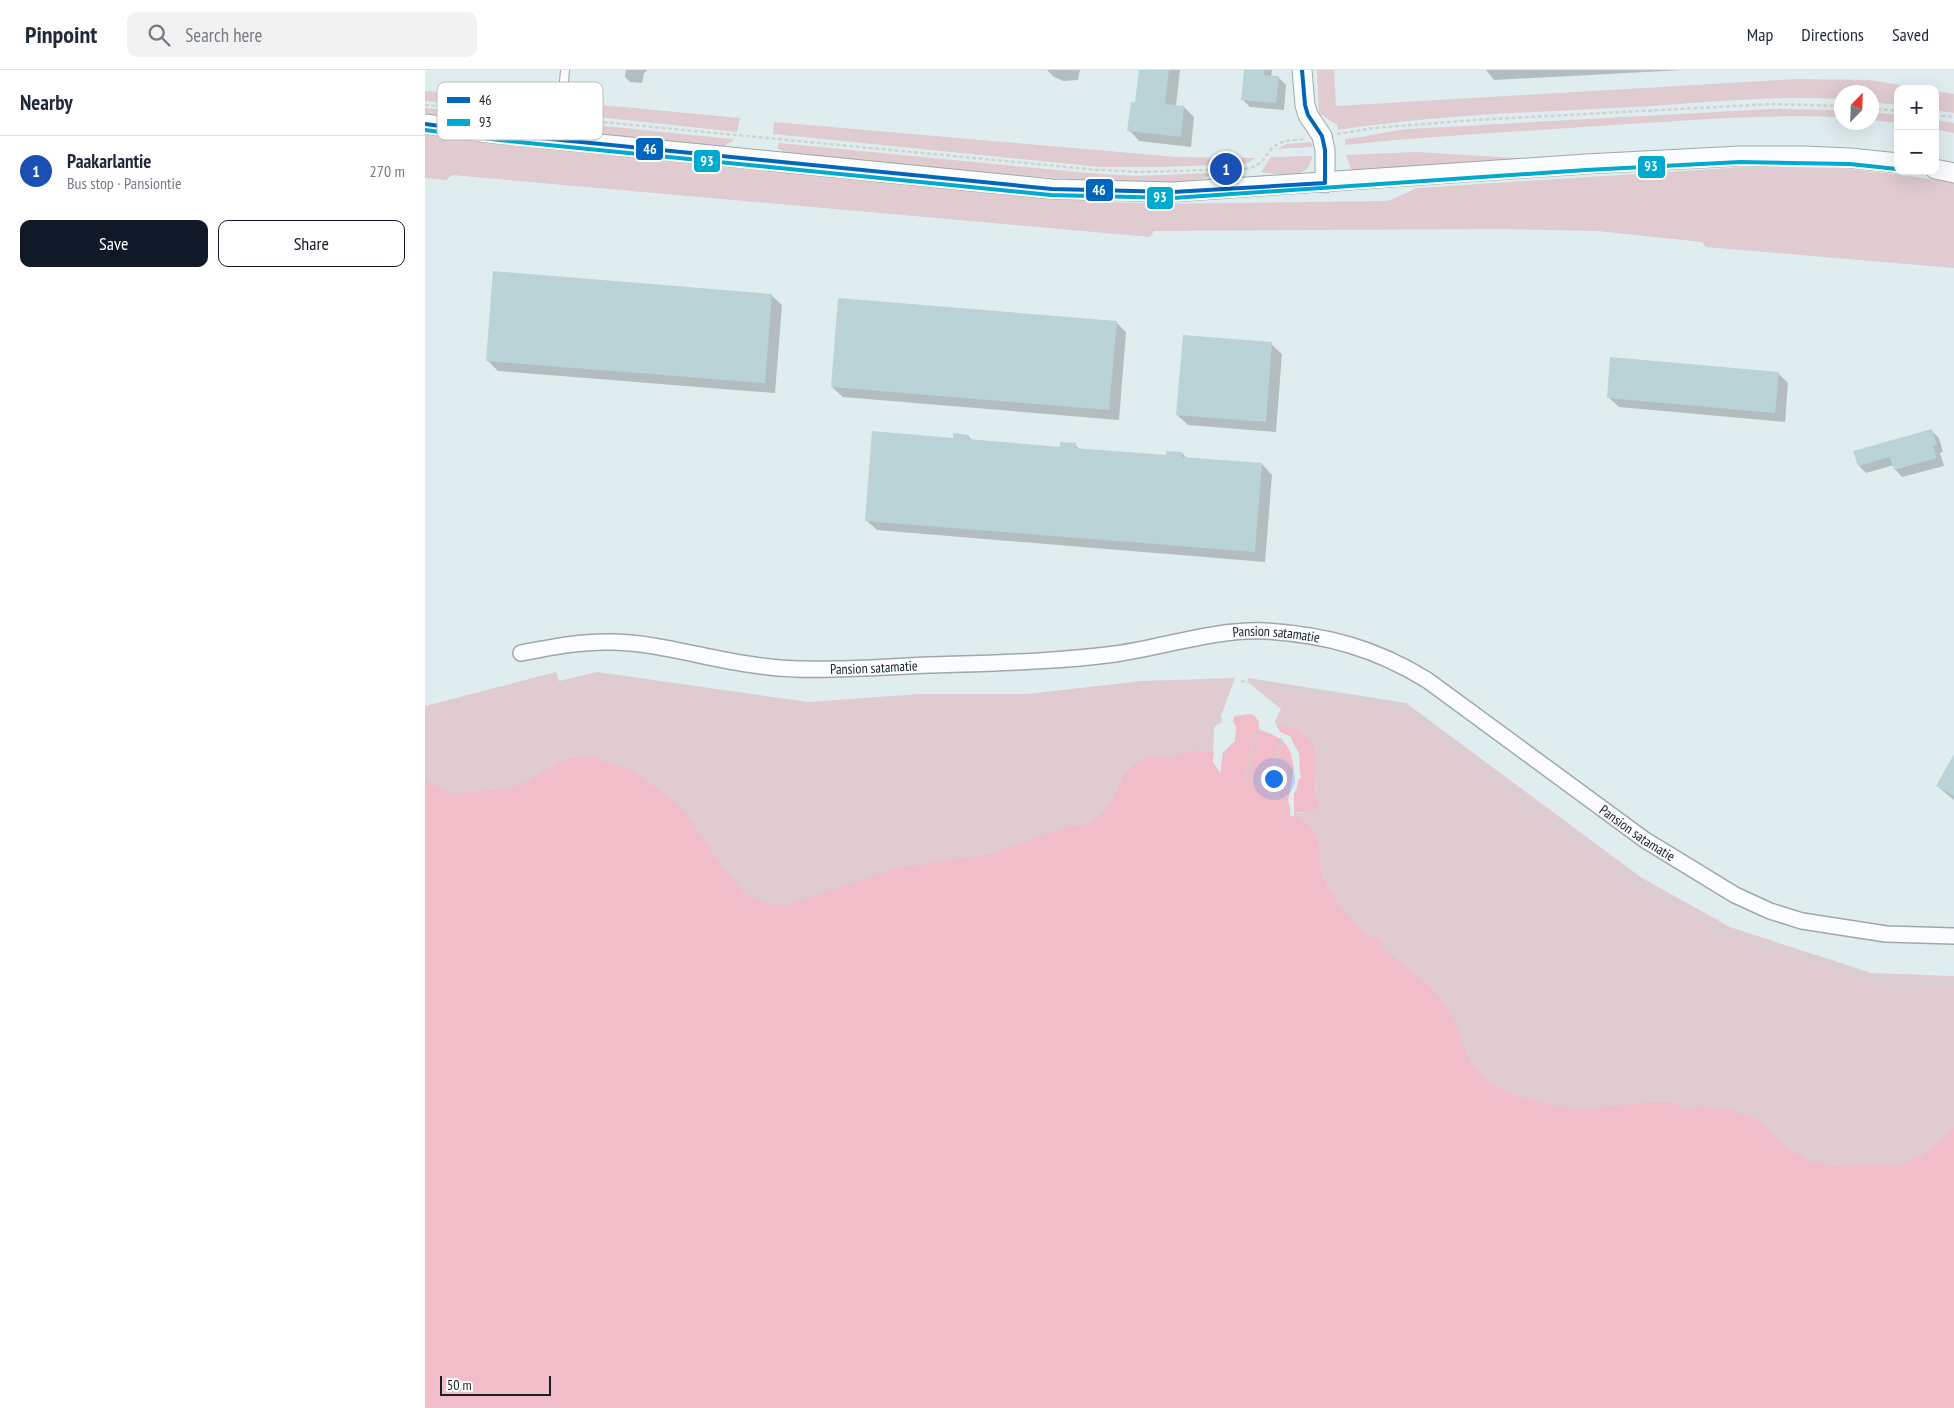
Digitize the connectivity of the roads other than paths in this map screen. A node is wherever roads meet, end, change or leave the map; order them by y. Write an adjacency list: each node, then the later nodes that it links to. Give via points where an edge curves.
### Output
1 (1302, 70): 6 (street, via 1305,105 1322,136 1325,150)
2 (559, 140): 6 (street, via 1069,190 1173,192)
3 (1894, 163): 6 (street, via 1812,156 1740,156)
4 (1939, 170): 5 (street)
5 (1954, 173)
6 (1325, 183)
7 (521, 653): 8 (street, Pansion satamatie, via 581,642 614,642 753,665 833,669 1020,662 1114,654 1210,636 1263,631 1338,641 1398,662 1427,680 1645,840 1735,895 1802,921 1886,934)
8 (1954, 936)

